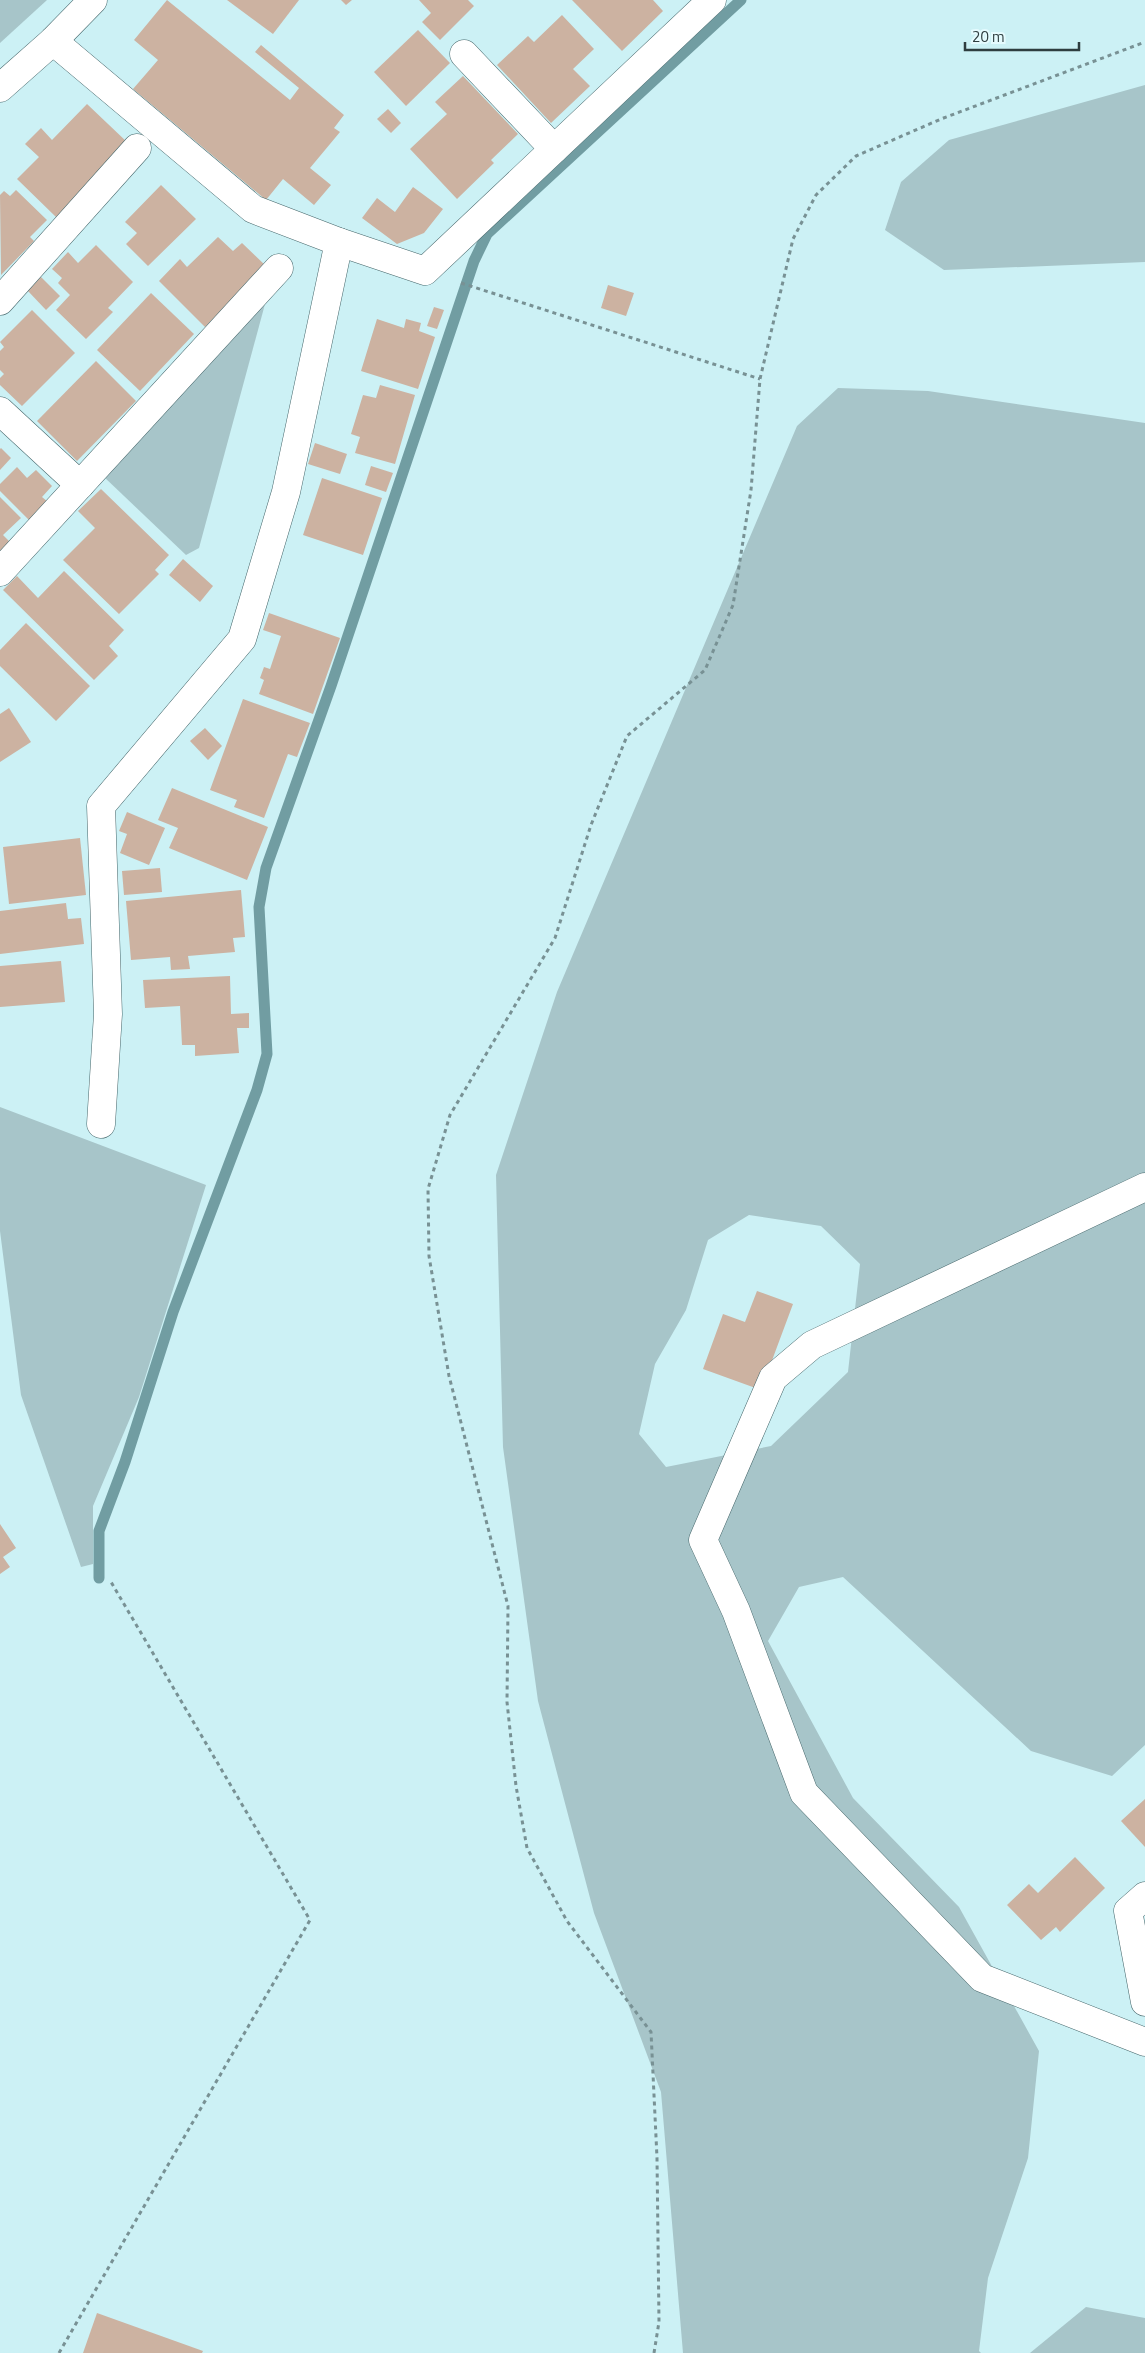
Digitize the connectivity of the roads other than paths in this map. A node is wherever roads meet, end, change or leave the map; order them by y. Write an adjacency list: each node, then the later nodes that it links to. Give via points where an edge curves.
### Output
1 (93, 0): 3 (street)
2 (712, 0): 7 (street)
3 (53, 41): 5 (street); 8 (street, via 253,209)
4 (464, 54): 7 (street)
5 (0, 88)
6 (138, 148): 10 (street)
7 (554, 149): 8 (street, via 425,271)
8 (339, 242): 14 (street, via 286,492 242,639 100,806 108,1014)
9 (279, 268): 12 (street)
10 (0, 301)
11 (0, 411): 12 (street)
12 (80, 485): 13 (street)
13 (0, 572)
14 (101, 1124)
15 (1145, 1187): 18 (street, via 812,1345 774,1378 703,1540 736,1611 804,1794 982,1978)
16 (1145, 1896): 17 (street, via 1128,1912)
17 (1145, 2002)
18 (1145, 2042)

